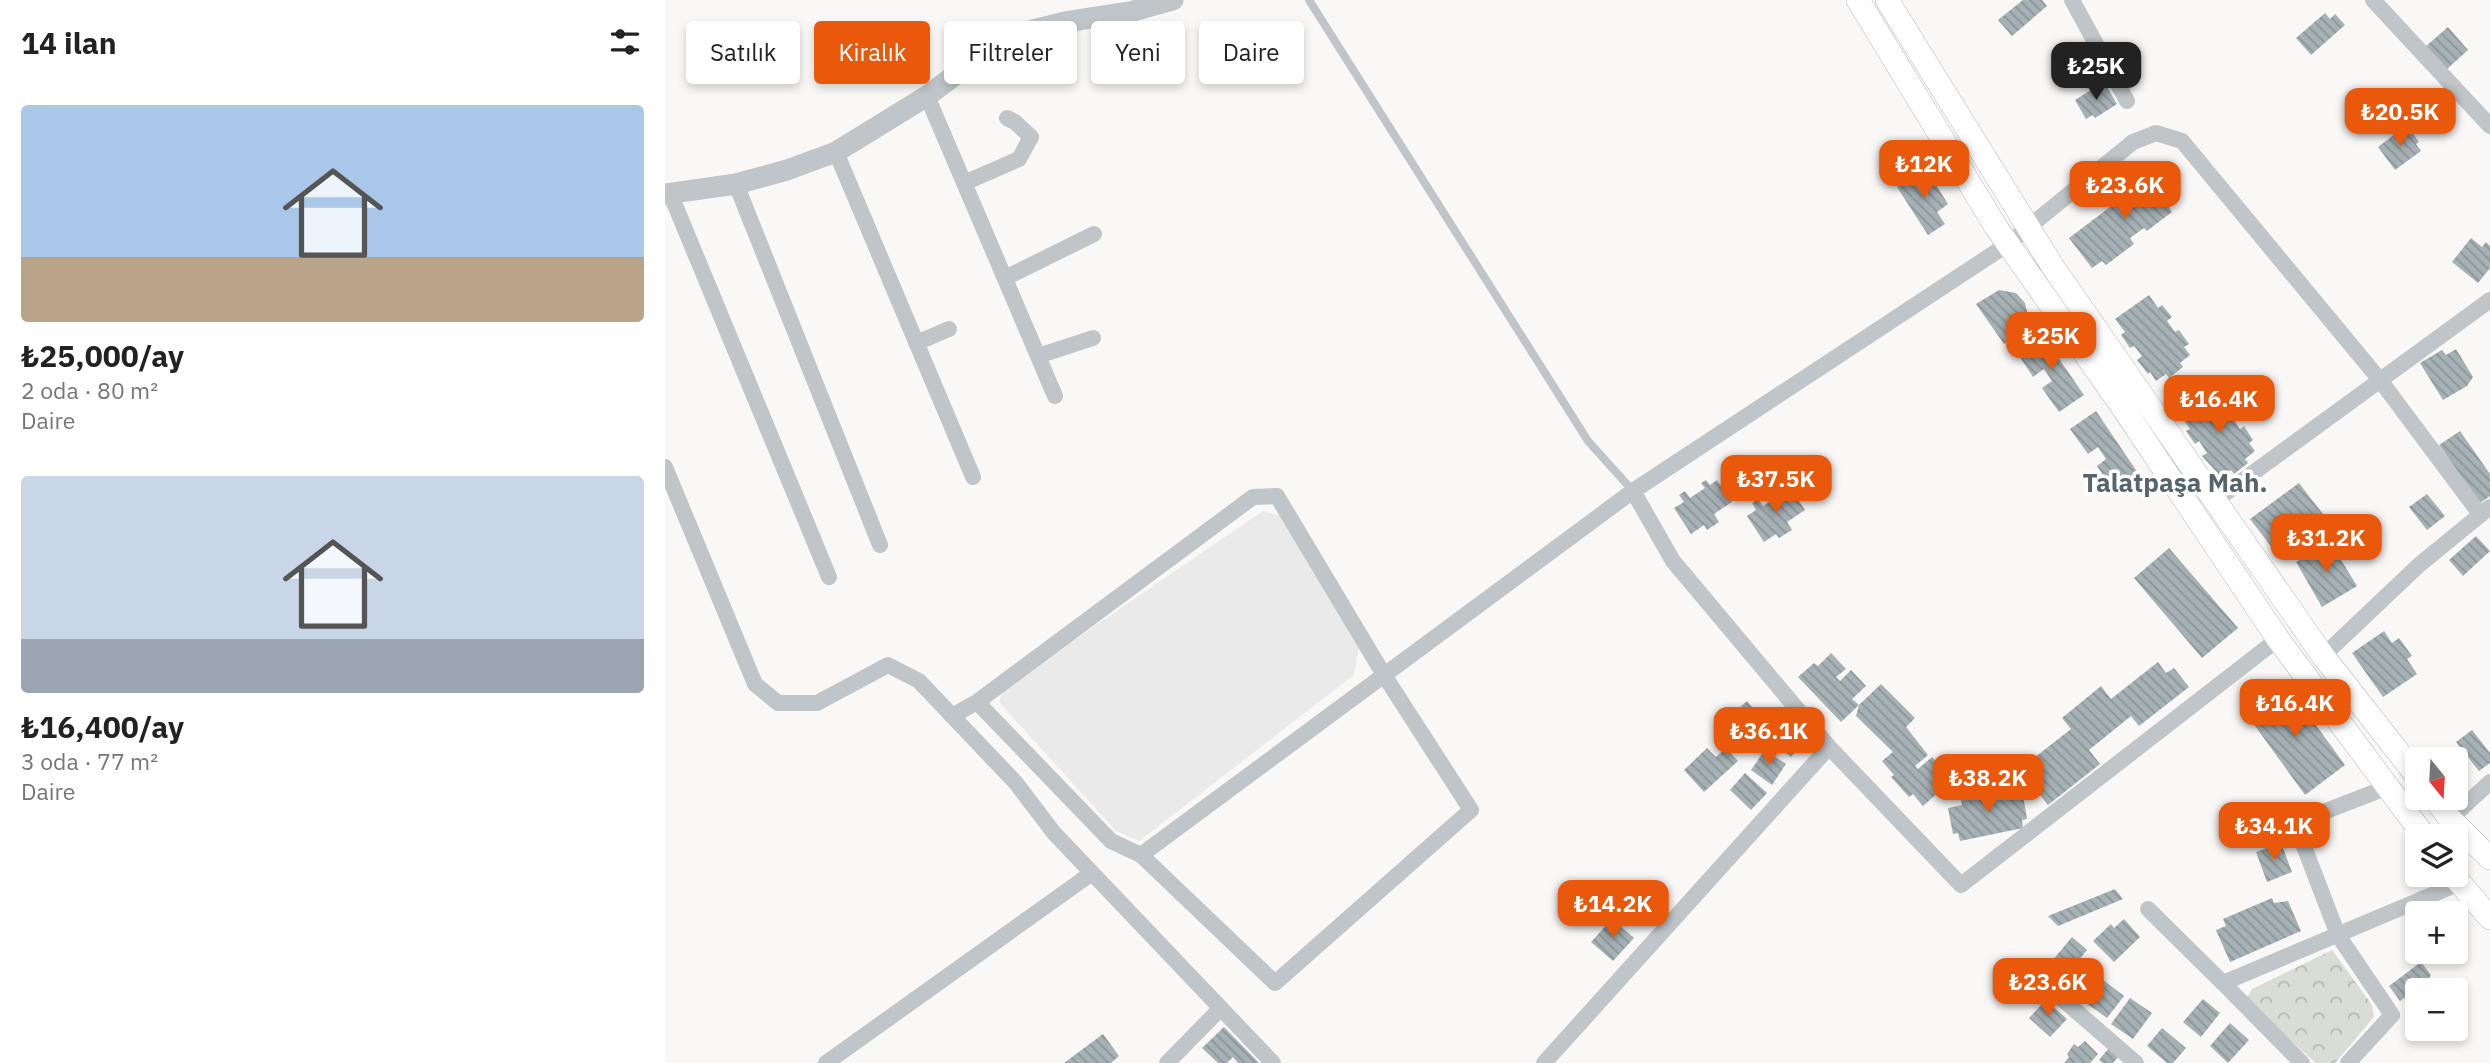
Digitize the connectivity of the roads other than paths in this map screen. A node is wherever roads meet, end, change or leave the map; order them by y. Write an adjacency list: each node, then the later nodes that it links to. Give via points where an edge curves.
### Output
1 (1309, 0): 28 (lane, via 1588,441)
2 (1858, 0): 17 (main road)
3 (1887, 0): 15 (main road)
4 (2072, 0): 8 (street)
5 (2372, 0): 10 (street)
6 (1166, 1): 7 (street, via 1006,37)
7 (927, 96): 11 (street); 12 (street)
8 (2127, 101)
9 (1007, 118): 12 (street, via 1031,137 1019,159)
10 (2490, 126)
11 (836, 152): 13 (street); 22 (street)
12 (964, 183): 18 (street)
13 (736, 184): 14 (street); 31 (street)
14 (667, 194): 32 (street)
15 (2029, 228): 17 (street); 24 (street, via 2133,142 2156,133 2182,141); 29 (main road)
16 (1094, 234): 18 (street)
17 (2008, 244): 28 (street); 33 (main road)
18 (1005, 278): 23 (street)
19 (2490, 300): 24 (street)
20 (949, 329): 22 (street)
21 (1093, 338): 23 (street)
22 (916, 344): 27 (street)
23 (1038, 356): 25 (street)
24 (2380, 380): 29 (street); 30 (street)
25 (1055, 396)
26 (665, 467): 37 (street, via 755,684 778,703 817,703 888,665 919,681)
27 (973, 477)
28 (1633, 491): 35 (street); 38 (street, via 1673,561)
29 (2216, 500): 34 (main road)
30 (2485, 511): 34 (street, via 2419,565)
31 (880, 545)
32 (829, 578)
33 (2278, 639): 38 (street, via 1961,885); 41 (main road)
34 (2323, 656): 39 (main road)
35 (1384, 675): 36 (street, via 1277,496 1252,498); 45 (street); 45 (street, via 1471,810 1275,983)
36 (977, 702): 37 (street); 45 (street, via 1111,841)
37 (952, 716): 47 (street)
38 (1829, 747): 59 (street)
39 (2405, 761)
40 (2490, 782): 43 (street)
41 (2388, 787): 44 (main road); 52 (street, via 2295,823)
42 (2443, 810): 43 (main road)
43 (2450, 819): 46 (main road)
44 (2415, 824)
45 (1141, 855)
46 (2490, 858)
47 (1092, 873): 55 (street); 56 (street)
48 (2440, 887): 52 (street)
49 (2464, 887): 51 (main road)
50 (2148, 909): 53 (street)
51 (2490, 918)
52 (2338, 935): 53 (street); 62 (street, via 2392,1015)
53 (2223, 983): 61 (street)
54 (2046, 985): 60 (street)
55 (1221, 1007): 57 (street); 58 (street)
56 (826, 1063)
57 (1167, 1063)
58 (1273, 1063)
59 (1544, 1063)
60 (2136, 1063)
61 (2302, 1063)
62 (2348, 1063)

